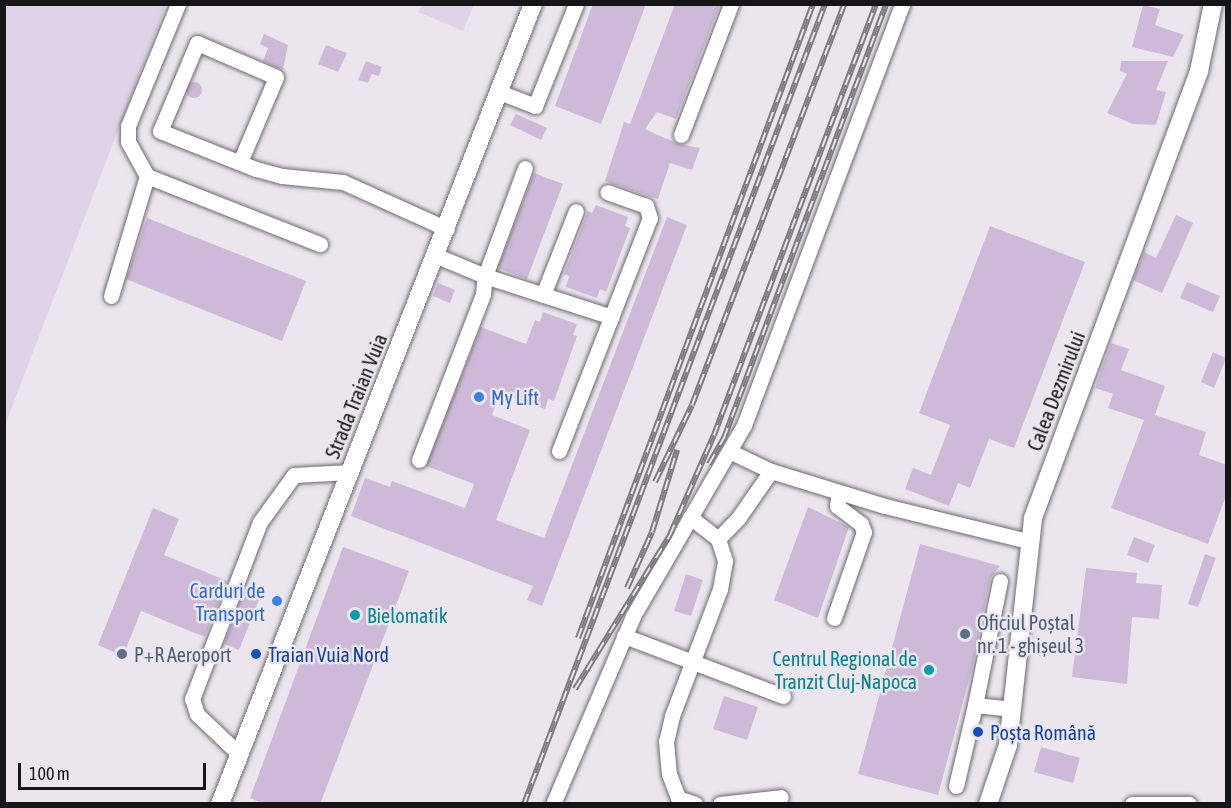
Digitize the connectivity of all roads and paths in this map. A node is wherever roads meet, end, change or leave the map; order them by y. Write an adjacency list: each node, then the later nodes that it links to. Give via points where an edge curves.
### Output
1 (533, 4): 7 (main road, Strada Traian Vuia)
2 (576, 4): 7 (street, via 536,106)
3 (731, 4): 8 (street)
4 (902, 4): 22 (street, via 744,425)
5 (1213, 4): 29 (main road, Calea Dezmirului, via 1199,71 1042,493)
6 (174, 8): 11 (street, via 128,126 128,142)
7 (499, 92): 14 (main road, Strada Traian Vuia)
8 (681, 135)
9 (240, 162): 9 (street, via 160,131 197,44 276,77); 14 (street, via 282,176 343,182)
10 (525, 168): 17 (street)
11 (147, 176): 15 (street); 19 (street)
12 (607, 192): 20 (street, via 650,211)
13 (576, 211): 18 (street)
14 (447, 229): 16 (main road, Strada Traian Vuia)
15 (320, 244)
16 (437, 256): 17 (street); 25 (main road, Strada Traian Vuia)
17 (485, 276): 18 (street); 23 (street, via 483,294)
18 (543, 295): 20 (street)
19 (111, 296)
20 (612, 317): 21 (street)
21 (560, 451)
22 (729, 451): 24 (street); 27 (street)
23 (419, 460)
24 (771, 471): 26 (street); 28 (street, via 739,517)
25 (350, 472): 37 (main road, Strada Traian Vuia); 37 (street, via 294,475 260,522 192,699 197,714)
26 (839, 492): 29 (street); 31 (street, via 837,506 861,524 864,532)
27 (690, 517): 28 (street); 32 (street)
28 (718, 539): 33 (street, via 725,561 720,589)
29 (1028, 541): 36 (main road, Calea Dezmirului)
30 (1000, 581): 35 (street)
31 (834, 618)
32 (624, 636): 33 (street); 41 (street)
33 (694, 663): 34 (street); 42 (street, via 666,741 669,774 678,798)
34 (783, 696)
35 (975, 705): 36 (street); 38 (street)
36 (1011, 709): 44 (main road, Calea Dezmirului, via 1008,745)
37 (240, 755): 40 (main road, Strada Traian Vuia)
38 (957, 786)
39 (781, 797): 43 (street)
40 (220, 804)
41 (553, 804)
42 (695, 804)
43 (720, 804)
44 (988, 804)
45 (1132, 804): 46 (street)
46 (1189, 804)

